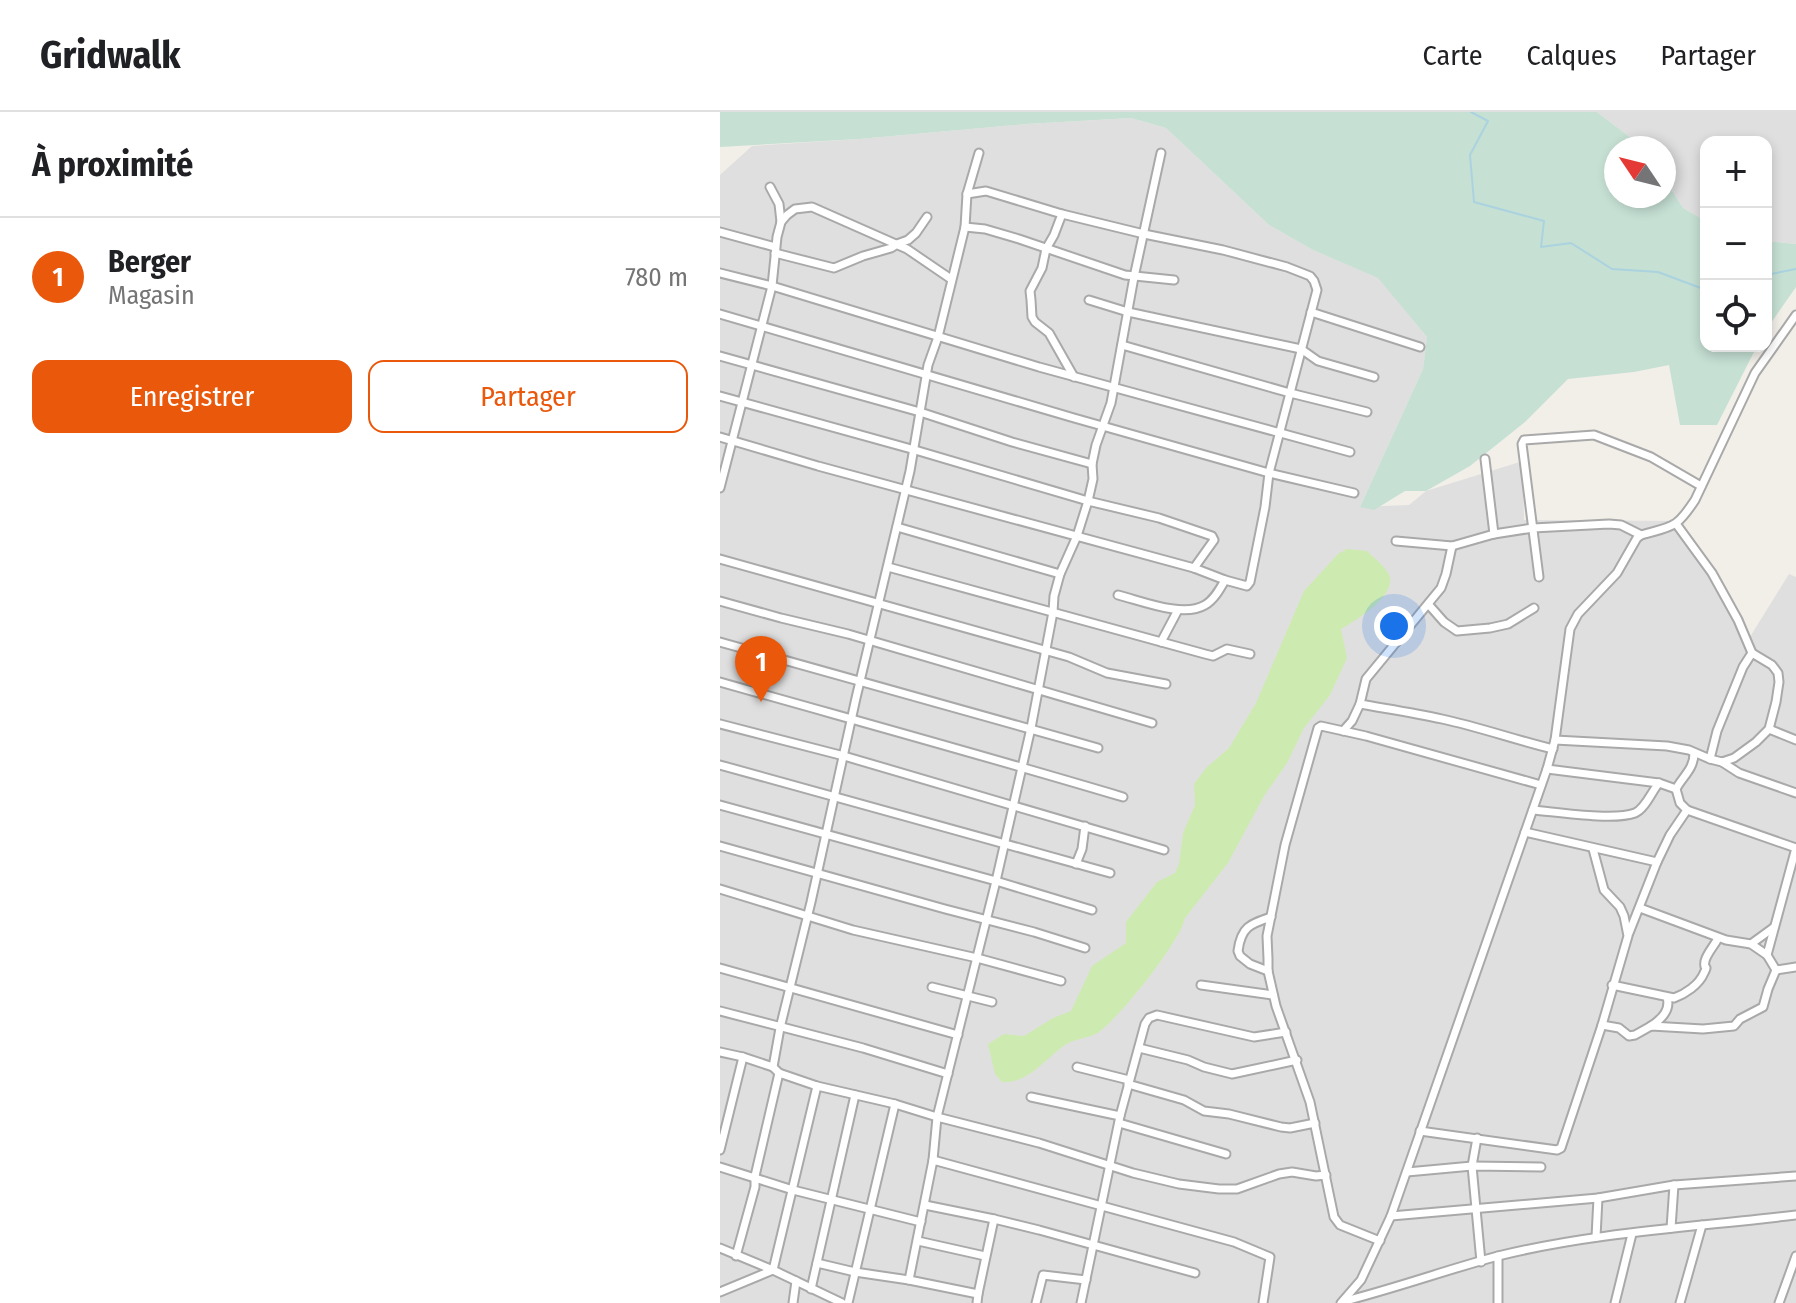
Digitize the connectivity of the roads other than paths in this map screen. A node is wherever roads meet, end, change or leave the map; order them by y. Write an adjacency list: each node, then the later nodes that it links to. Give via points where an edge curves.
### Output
1 (979, 153): 4 (street)
2 (1161, 153): 10 (street)
3 (770, 187): 7 (street)
4 (967, 194): 5 (street, via 986,191); 8 (street)
5 (1062, 214): 10 (street); 12 (street)
6 (927, 217): 11 (street, via 916,233)
7 (781, 222): 11 (street, via 795,209 812,207); 13 (street)
8 (965, 227): 12 (street); 16 (street)
9 (720, 232): 13 (street)
10 (1144, 234): 15 (street); 21 (street, via 1310,276 1317,290)
11 (897, 244): 13 (street, via 834,268); 16 (street)
12 (1046, 249): 15 (street); 32 (street, via 1030,291 1032,317 1049,333)
13 (775, 250): 18 (street)
14 (720, 273): 18 (street)
15 (1134, 277): 17 (street); 20 (street)
16 (951, 279): 25 (street)
17 (1174, 280)
18 (772, 286): 24 (street); 25 (street)
19 (1089, 300): 20 (street)
20 (1128, 312): 26 (street); 28 (street)
21 (1311, 312): 27 (street); 28 (street)
22 (720, 314): 24 (street)
23 (1796, 315): 50 (street, via 1755,373)
24 (762, 326): 30 (street); 31 (street)
25 (938, 337): 31 (street); 32 (street)
26 (1122, 345): 34 (street); 35 (street)
27 (1420, 347)
28 (1301, 349): 33 (street, via 1318,361); 35 (street)
29 (720, 356): 30 (street)
30 (752, 365): 37 (street); 38 (street)
31 (927, 375): 38 (street); 40 (street)
32 (1074, 377): 34 (street)
33 (1374, 377)
34 (1113, 386): 40 (street); 41 (street)
35 (1290, 393): 39 (street); 41 (street)
36 (720, 396): 37 (street)
37 (743, 403): 43 (street); 44 (street)
38 (920, 412): 44 (street); 47 (street)
39 (1367, 412)
40 (1102, 425): 47 (street); 48 (street)
41 (1279, 433): 45 (street); 48 (street)
42 (720, 437): 43 (street)
43 (731, 440): 49 (street); 52 (street)
44 (915, 450): 52 (street); 54 (street)
45 (1350, 452)
46 (1485, 459): 58 (street)
47 (1092, 464): 54 (street)
48 (1269, 473): 53 (street); 68 (street, via 1250,582 1243,586)
49 (721, 476): 51 (street)
50 (1701, 486): 55 (street); 57 (street, via 1651,457 1594,435 1528,439 1522,444)
51 (720, 488)
52 (906, 489): 56 (street); 60 (street)
53 (1354, 493)
54 (1088, 501): 60 (street); 65 (street, via 1212,536)
55 (1677, 525): 59 (street); 80 (street, via 1712,573)
56 (897, 527): 64 (street); 66 (street)
57 (1533, 528): 58 (street); 59 (street, via 1621,525); 67 (street)
58 (1494, 534): 62 (street)
59 (1641, 535): 94 (street, via 1570,629)
60 (1077, 536): 65 (street); 66 (street)
61 (1396, 541): 62 (street)
62 (1452, 546): 72 (street, via 1441,588)
63 (720, 559): 71 (street)
64 (888, 567): 71 (street); 75 (street)
65 (1194, 568): 68 (street)
66 (1060, 574): 75 (street)
67 (1539, 577)
68 (1225, 580): 74 (street, via 1206,605)
69 (1118, 595): 74 (street)
70 (720, 601): 77 (street)
71 (880, 603): 77 (street); 79 (street)
72 (1429, 605): 73 (street, via 1457,631 1498,627); 86 (street, via 1366,679)
73 (1534, 608)
74 (1178, 610): 78 (street)
75 (1053, 612): 78 (street); 79 (street)
76 (720, 642): 82 (street)
77 (870, 642): 82 (street); 85 (street)
78 (1161, 642): 81 (street, via 1213,656 1227,649)
79 (1046, 651): 84 (street, via 1107,673); 85 (street)
80 (1752, 653): 91 (street, via 1778,673); 96 (street)
81 (1250, 654)
82 (861, 681): 87 (street); 90 (street)
83 (720, 682): 87 (street)
84 (1166, 684)
85 (1038, 690): 88 (street); 90 (street)
86 (1360, 704): 92 (street); 94 (street)
87 (852, 720): 98 (street); 103 (street)
88 (1152, 723)
89 (720, 724): 98 (street)
90 (1031, 728): 95 (street); 103 (street)
91 (1769, 729): 93 (street); 99 (street)
92 (1343, 731): 108 (street); 134 (street, via 1318,728 1289,827)
93 (1796, 740)
94 (1554, 744): 97 (street, via 1667,746); 104 (street)
95 (1098, 748)
96 (1713, 748): 97 (street); 100 (street)
97 (1697, 754): 100 (street); 106 (street)
98 (844, 756): 112 (street); 114 (street)
99 (1734, 758): 101 (street); 105 (street)
100 (1710, 759): 101 (street)
101 (1722, 762): 105 (street)
102 (720, 765): 112 (street)
103 (1022, 767): 111 (street); 114 (street)
104 (1547, 769): 107 (street); 108 (street)
105 (1733, 770): 110 (street)
106 (1682, 777): 107 (street); 109 (street)
107 (1661, 784): 109 (street); 115 (street, via 1635,813)
108 (1541, 785): 115 (street)
109 (1676, 789): 116 (street)
110 (1796, 793)
111 (1123, 797)
112 (835, 798): 119 (street); 120 (street)
113 (720, 805): 119 (street)
114 (1013, 806): 117 (street); 120 (street)
115 (1533, 810): 118 (street)
116 (1687, 810): 122 (street); 125 (street)
117 (1085, 826): 124 (street); 126 (street)
118 (1525, 832): 123 (street); 177 (street)
119 (826, 835): 127 (street); 129 (street)
120 (1005, 845): 126 (street); 129 (street)
121 (720, 846): 127 (street)
122 (1796, 848): 136 (street)
123 (1593, 849): 125 (street); 137 (street, via 1604,890 1620,907)
124 (1164, 850)
125 (1657, 862): 131 (street)
126 (1076, 864): 128 (street)
127 (817, 873): 133 (street); 135 (street)
128 (1110, 873)
129 (996, 881): 132 (street); 135 (street)
130 (720, 889): 133 (street)
131 (1640, 908): 137 (street); 138 (street)
132 (1092, 910)
133 (807, 916): 142 (street); 151 (street)
134 (1271, 917): 146 (street); 146 (street, via 1248,926 1238,951 1250,964)
135 (986, 919): 140 (street); 142 (street)
136 (1775, 926): 139 (street); 141 (street)
137 (1628, 936): 149 (street)
138 (1718, 938): 139 (street); 154 (street, via 1697,983 1680,996)
139 (1751, 944): 141 (street)
140 (1085, 948)
141 (1767, 955): 145 (street)
142 (977, 958): 147 (street); 153 (street)
143 (1796, 967): 145 (street)
144 (720, 968): 151 (street)
145 (1776, 970): 158 (street, via 1763,1007 1734,1026)
146 (1268, 971): 152 (street)
147 (1061, 981)
148 (1201, 985): 152 (street)
149 (1612, 985): 154 (street); 157 (street)
150 (932, 987): 153 (street)
151 (790, 988): 159 (street); 161 (street)
152 (1273, 995): 160 (street)
153 (967, 996): 155 (street); 161 (street)
154 (1667, 997): 158 (street, via 1666,1011)
155 (992, 1002)
156 (720, 1011): 159 (street)
157 (1602, 1025): 158 (street, via 1629,1036); 178 (street, via 1559,1150)
158 (1651, 1026)
159 (780, 1028): 167 (street); 168 (street)
160 (1286, 1032): 162 (street, via 1254,1037 1157,1015 1145,1024); 165 (street)
161 (958, 1035): 168 (street)
162 (1139, 1048): 165 (street, via 1232,1074); 169 (street)
163 (720, 1052): 164 (street)
164 (743, 1057): 167 (street); 179 (street)
165 (1297, 1060): 176 (street)
166 (1077, 1067): 169 (street)
167 (776, 1070): 170 (street); 188 (street)
168 (948, 1074): 174 (street)
169 (1129, 1082): 175 (street); 176 (street, via 1210,1112 1290,1128)
170 (817, 1086): 171 (street); 191 (street)
171 (855, 1095): 173 (street); 193 (street)
172 (1031, 1097): 175 (street)
173 (895, 1104): 174 (street); 196 (street)
174 (937, 1117): 181 (street); 182 (street)
175 (1120, 1119): 180 (street); 182 (street)
176 (1315, 1123): 187 (street)
177 (1420, 1131): 178 (street); 186 (street)
178 (1477, 1138): 183 (street)
179 (720, 1150)
180 (1226, 1154)
181 (933, 1160): 194 (street); 195 (street)
182 (1110, 1165): 187 (street, via 1219,1189 1243,1188 1292,1172); 195 (street)
183 (1472, 1166): 185 (street); 186 (street); 197 (street)
184 (720, 1167): 188 (street)
185 (1541, 1167)
186 (1407, 1172): 199 (street)
187 (1326, 1175): 207 (street, via 1340,1225)
188 (755, 1176): 191 (street); 210 (street)
189 (1796, 1176): 190 (street)
190 (1674, 1185): 192 (street); 203 (street)
191 (793, 1190): 193 (street); 216 (street)
192 (1598, 1198): 197 (street); 205 (street)
193 (831, 1199): 196 (street); 215 (street)
194 (925, 1205): 200 (street); 201 (street)
195 (1102, 1206): 208 (street); 230 (street, via 1269,1256)
196 (870, 1208): 201 (street); 217 (street)
197 (1477, 1209): 199 (street); 214 (street)
198 (1796, 1215): 202 (street)
199 (1391, 1216): 207 (street)
200 (994, 1219): 208 (street); 211 (street)
201 (921, 1222): 206 (street)
202 (1702, 1225): 203 (street); 233 (street)
203 (1671, 1228): 204 (street)
204 (1632, 1234): 205 (street); 232 (street)
205 (1596, 1237): 212 (street)
206 (918, 1241): 211 (street); 219 (street)
207 (1380, 1241): 225 (street, via 1361,1280)
208 (1093, 1246): 218 (street); 220 (street)
209 (720, 1248): 210 (street)
210 (736, 1256): 216 (street)
211 (985, 1256): 224 (street)
212 (1498, 1256): 214 (street); 231 (street)
213 (1796, 1256): 234 (street)
214 (1481, 1262): 225 (street)
215 (817, 1263): 217 (street); 222 (street)
216 (773, 1270): 221 (street); 223 (street)
217 (855, 1272): 219 (street); 227 (street)
218 (1195, 1273)
219 (909, 1280): 224 (street)
220 (1086, 1280): 228 (street, via 1043,1275); 229 (street)
221 (796, 1281): 222 (street); 226 (street)
222 (811, 1289): 227 (street)
223 (720, 1292)
224 (978, 1299)
225 (1342, 1302)
226 (793, 1303)
227 (845, 1303)
228 (1036, 1303)
229 (1081, 1303)
230 (1263, 1303)
231 (1498, 1303)
232 (1615, 1303)
233 (1680, 1303)
234 (1779, 1303)

